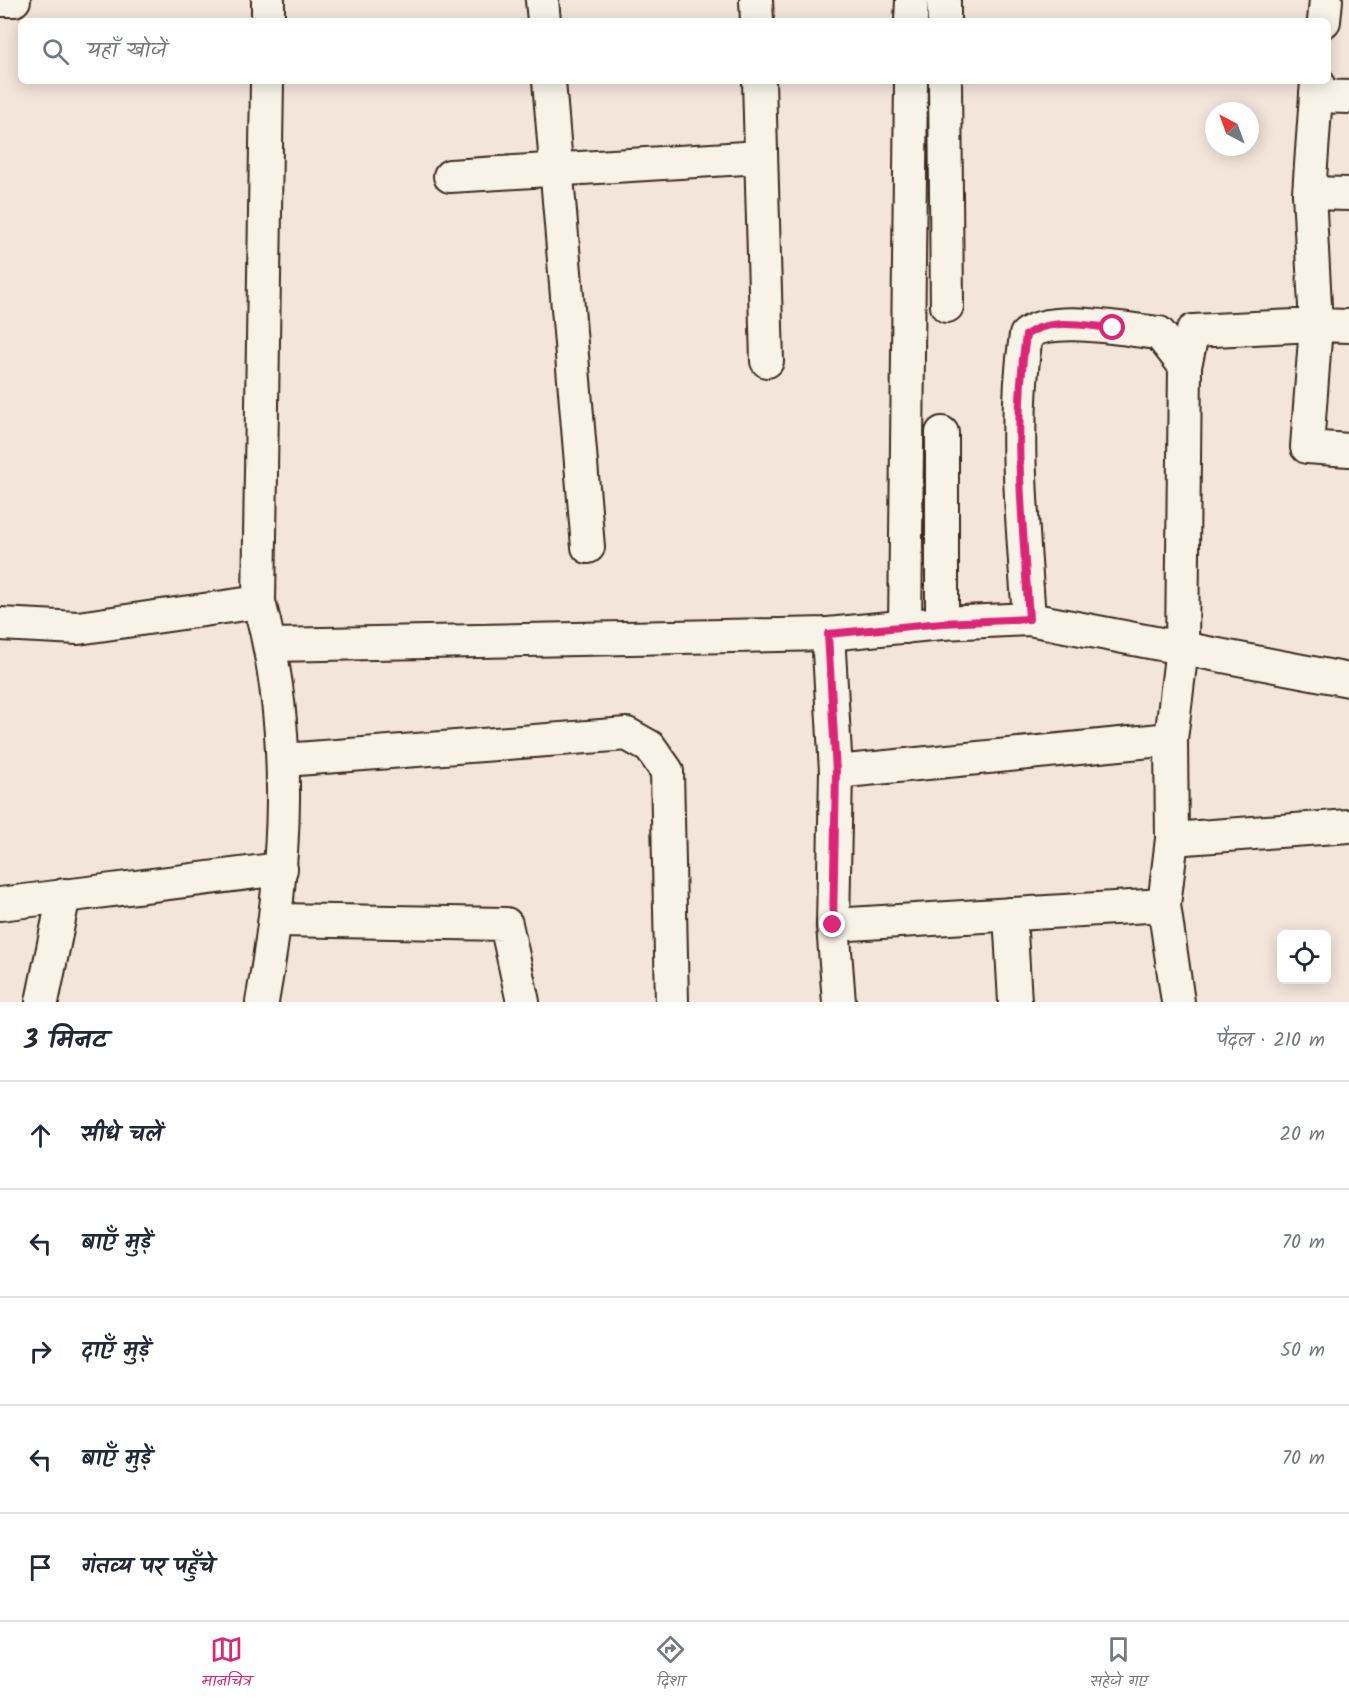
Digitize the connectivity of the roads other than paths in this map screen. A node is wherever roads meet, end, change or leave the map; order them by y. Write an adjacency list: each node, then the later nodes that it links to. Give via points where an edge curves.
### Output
1 (0, 0): 2 (street)
2 (14, 0)
3 (268, 0): 9 (street)
4 (542, 0): 10 (street)
5 (756, 0): 11 (street)
6 (912, 0): 12 (street)
7 (944, 0): 13 (street)
8 (1326, 0): 14 (street)
9 (268, 18)
10 (544, 18)
11 (757, 18)
12 (911, 18)
13 (944, 18)
14 (1324, 18)
15 (267, 84): 35 (street)
16 (549, 84): 23 (street)
17 (759, 84): 22 (street)
18 (911, 84): 39 (street)
19 (945, 84): 27 (street)
20 (1317, 89): 21 (street); 25 (street)
21 (1349, 97)
22 (761, 157): 23 (street); 30 (street)
23 (556, 170): 24 (street); 34 (street)
24 (450, 176)
25 (1310, 193): 26 (street); 28 (street)
26 (1349, 194)
27 (947, 306)
28 (1316, 325): 29 (street); 31 (street, via 1192,331); 33 (street, via 1307,447)
29 (1349, 326)
30 (767, 361)
31 (1185, 366): 36 (street, via 1159,333 1061,324 1034,329 1026,335 1020,373 1021,468); 42 (street)
32 (942, 433): 37 (street)
33 (1349, 450)
34 (588, 547)
35 (259, 602): 38 (street, via 78,628); 41 (street)
36 (1029, 619): 37 (street); 42 (street)
37 (942, 623): 39 (street)
38 (0, 624)
39 (905, 627): 40 (street)
40 (828, 634): 41 (street); 46 (street)
41 (271, 645): 45 (street)
42 (1182, 648): 43 (street); 44 (street)
43 (1349, 680)
44 (1171, 739): 46 (street); 48 (street)
45 (285, 760): 49 (street); 59 (street, via 627,734 650,747 667,771)
46 (836, 772): 55 (street)
47 (1349, 826): 48 (street)
48 (1173, 839): 52 (street)
49 (281, 869): 50 (street); 54 (street)
50 (64, 895): 51 (street); 56 (street)
51 (0, 904)
52 (1164, 905): 53 (street); 62 (street)
53 (1010, 914): 55 (street); 61 (street)
54 (277, 920): 57 (street); 58 (street, via 506,924)
55 (833, 925): 60 (street)
56 (42, 1002)
57 (262, 1002)
58 (523, 1002)
59 (672, 1002)
60 (839, 1002)
61 (1015, 1002)
62 (1178, 1002)

